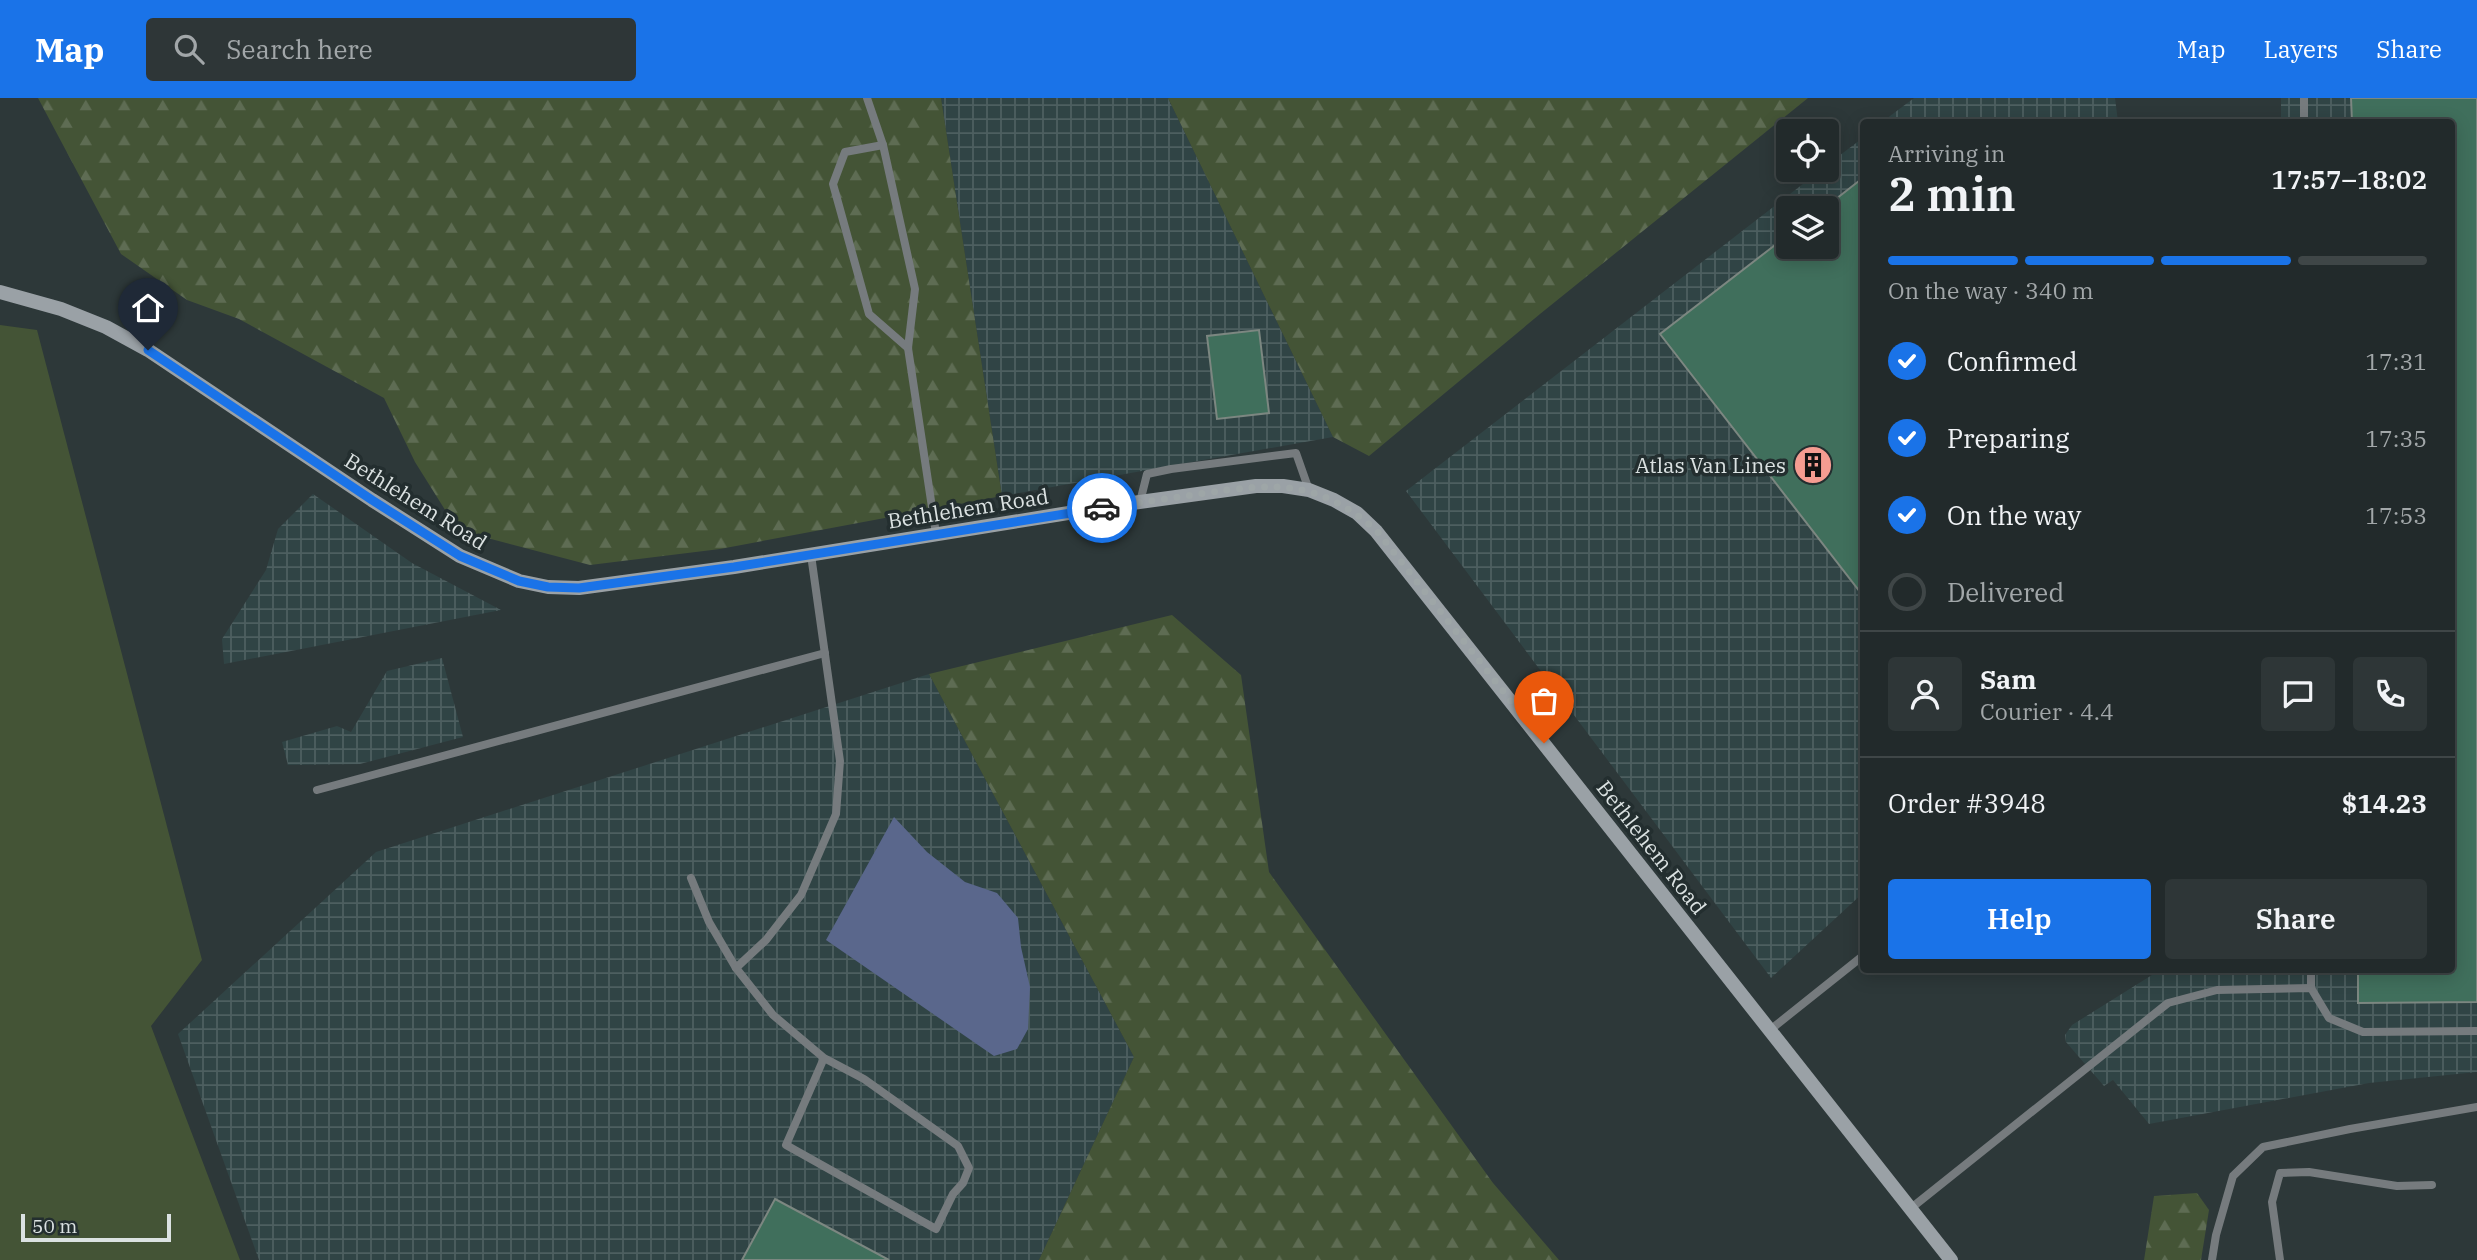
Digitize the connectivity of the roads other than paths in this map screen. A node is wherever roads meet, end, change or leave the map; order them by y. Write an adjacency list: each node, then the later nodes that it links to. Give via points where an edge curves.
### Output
1 (867, 98): 4 (lane)
2 (2304, 98): 3 (lane)
3 (2304, 119)
4 (883, 145): 6 (lane, via 915,289); 6 (lane, via 845,152 834,184 869,314)
5 (0, 292): 10 (street, Bethlehem Road, via 61,309 148,350 460,556 519,581 579,588)
6 (908, 348): 9 (lane)
7 (1309, 491): 8 (street, Bethlehem Road, via 1256,486); 8 (lane, via 1296,453 1147,474); 18 (street, Bethlehem Road, via 1357,513 1377,531)
8 (1140, 502): 9 (street, Bethlehem Road)
9 (936, 534): 10 (street, Bethlehem Road)
10 (810, 555): 11 (lane)
11 (825, 653): 12 (lane); 15 (lane, via 840,761 836,814 801,895 766,940)
12 (317, 790)
13 (691, 878): 15 (lane, via 709,922)
14 (1860, 958): 18 (lane)
15 (736, 968): 20 (lane, via 773,1014)
16 (2311, 973): 17 (lane)
17 (2311, 988): 19 (lane, via 2329,1018 2363,1032); 23 (lane, via 2217,990 2168,1003)
18 (1770, 1030): 23 (street, Bethlehem Road)
19 (2477, 1031)
20 (824, 1058): 20 (lane, via 786,1145 936,1229 969,1168 958,1146 864,1079)
21 (2477, 1107): 25 (lane, via 2263,1147 2233,1176)
22 (2432, 1185): 26 (lane, via 2398,1186 2309,1172 2280,1173 2272,1202)
23 (1910, 1209): 24 (street, Bethlehem Road)
24 (1951, 1260)
25 (2212, 1260)
26 (2280, 1260)

